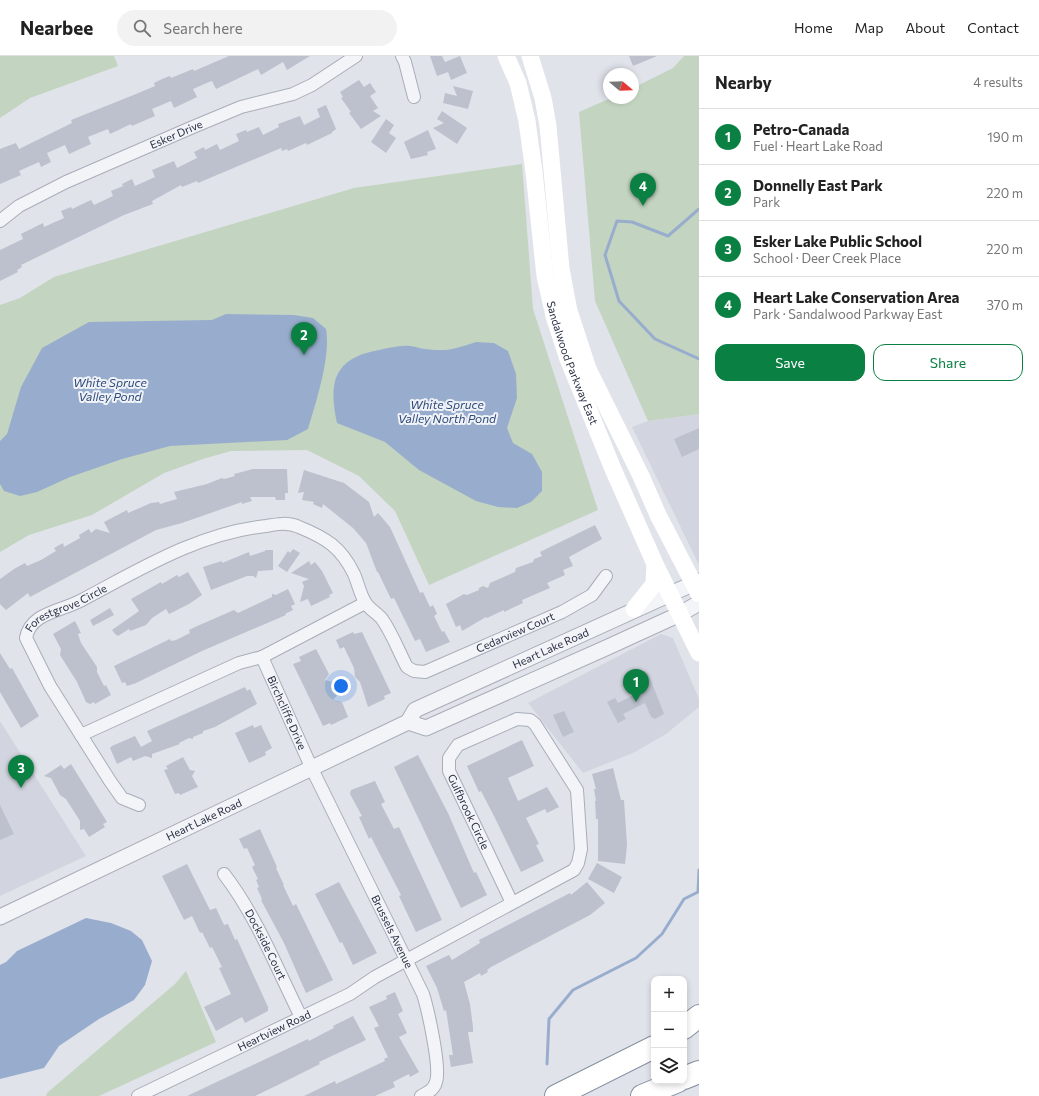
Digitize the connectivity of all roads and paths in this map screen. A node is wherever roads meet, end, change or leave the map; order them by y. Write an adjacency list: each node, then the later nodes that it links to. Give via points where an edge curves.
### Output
1 (356, 56): 6 (street, Esker Drive, via 312,85 293,94 241,107 193,127 59,186 19,206)
2 (402, 56): 5 (street)
3 (506, 56): 7 (main road, Sandalwood Parkway East, via 518,83 527,121 545,276 554,316 568,358)
4 (530, 56): 8 (main road, Sandalwood Parkway East, via 543,98 548,126 561,269 569,311 588,369)
5 (414, 97)
6 (0, 221)
7 (613, 469): 8 (main road); 9 (main road, Sandalwood Parkway East)
8 (641, 476): 11 (main road, Sandalwood Parkway East, via 658,514)
9 (655, 564): 12 (main road, Sandalwood Parkway East); 15 (main road, via 654,584)
10 (606, 576): 19 (street, Cedarview Court, via 592,595 562,612 425,672)
11 (697, 586): 12 (street, Heart Lake Road)
12 (670, 595): 15 (street, Heart Lake Road); 16 (main road, Sandalwood Parkway East)
13 (365, 603): 18 (street); 19 (street, Forestgrove Circle, via 382,619 407,667); 21 (street, Forestgrove Circle, via 354,574 334,544 288,523 247,528 182,548 146,564 78,602 38,618 27,631 26,638 30,650)
14 (699, 603): 16 (street, Heart Lake Road)
15 (634, 609): 20 (street, Heart Lake Road, via 415,710)
16 (680, 614): 17 (main road, Sandalwood Parkway East); 20 (street, Heart Lake Road, via 426,728)
17 (699, 653)
18 (262, 657): 21 (street, via 239,663); 22 (street, Birchcliffe Drive)
19 (414, 671)
20 (408, 722): 22 (street, Heart Lake Road)
21 (81, 735): 23 (street, Forestgrove Circle, via 122,798)
22 (312, 769): 26 (street, Heart Lake Road); 27 (street, Brussels Avenue)
23 (139, 805)
24 (224, 874): 29 (street, Dockside Court, via 236,889 259,930)
25 (512, 903): 25 (street, Gulfbrook Circle, via 574,870 581,849 577,790 540,730 524,718 507,722 458,745 452,751 448,763 456,786); 27 (street, Gulfbrook Circle)
26 (0, 917)
27 (407, 960): 29 (street, Heartview Road, via 350,994); 36 (street, Brussels Avenue, via 427,1006 438,1074 433,1088)
28 (699, 1016): 30 (highway)
29 (301, 1017): 35 (street, Heartview Road)
30 (687, 1026)
31 (652, 1048): 37 (highway)
32 (699, 1072): 33 (highway)
33 (687, 1077)
34 (671, 1084): 38 (highway)
35 (138, 1096)
36 (421, 1096)
37 (556, 1096)
38 (642, 1096)

